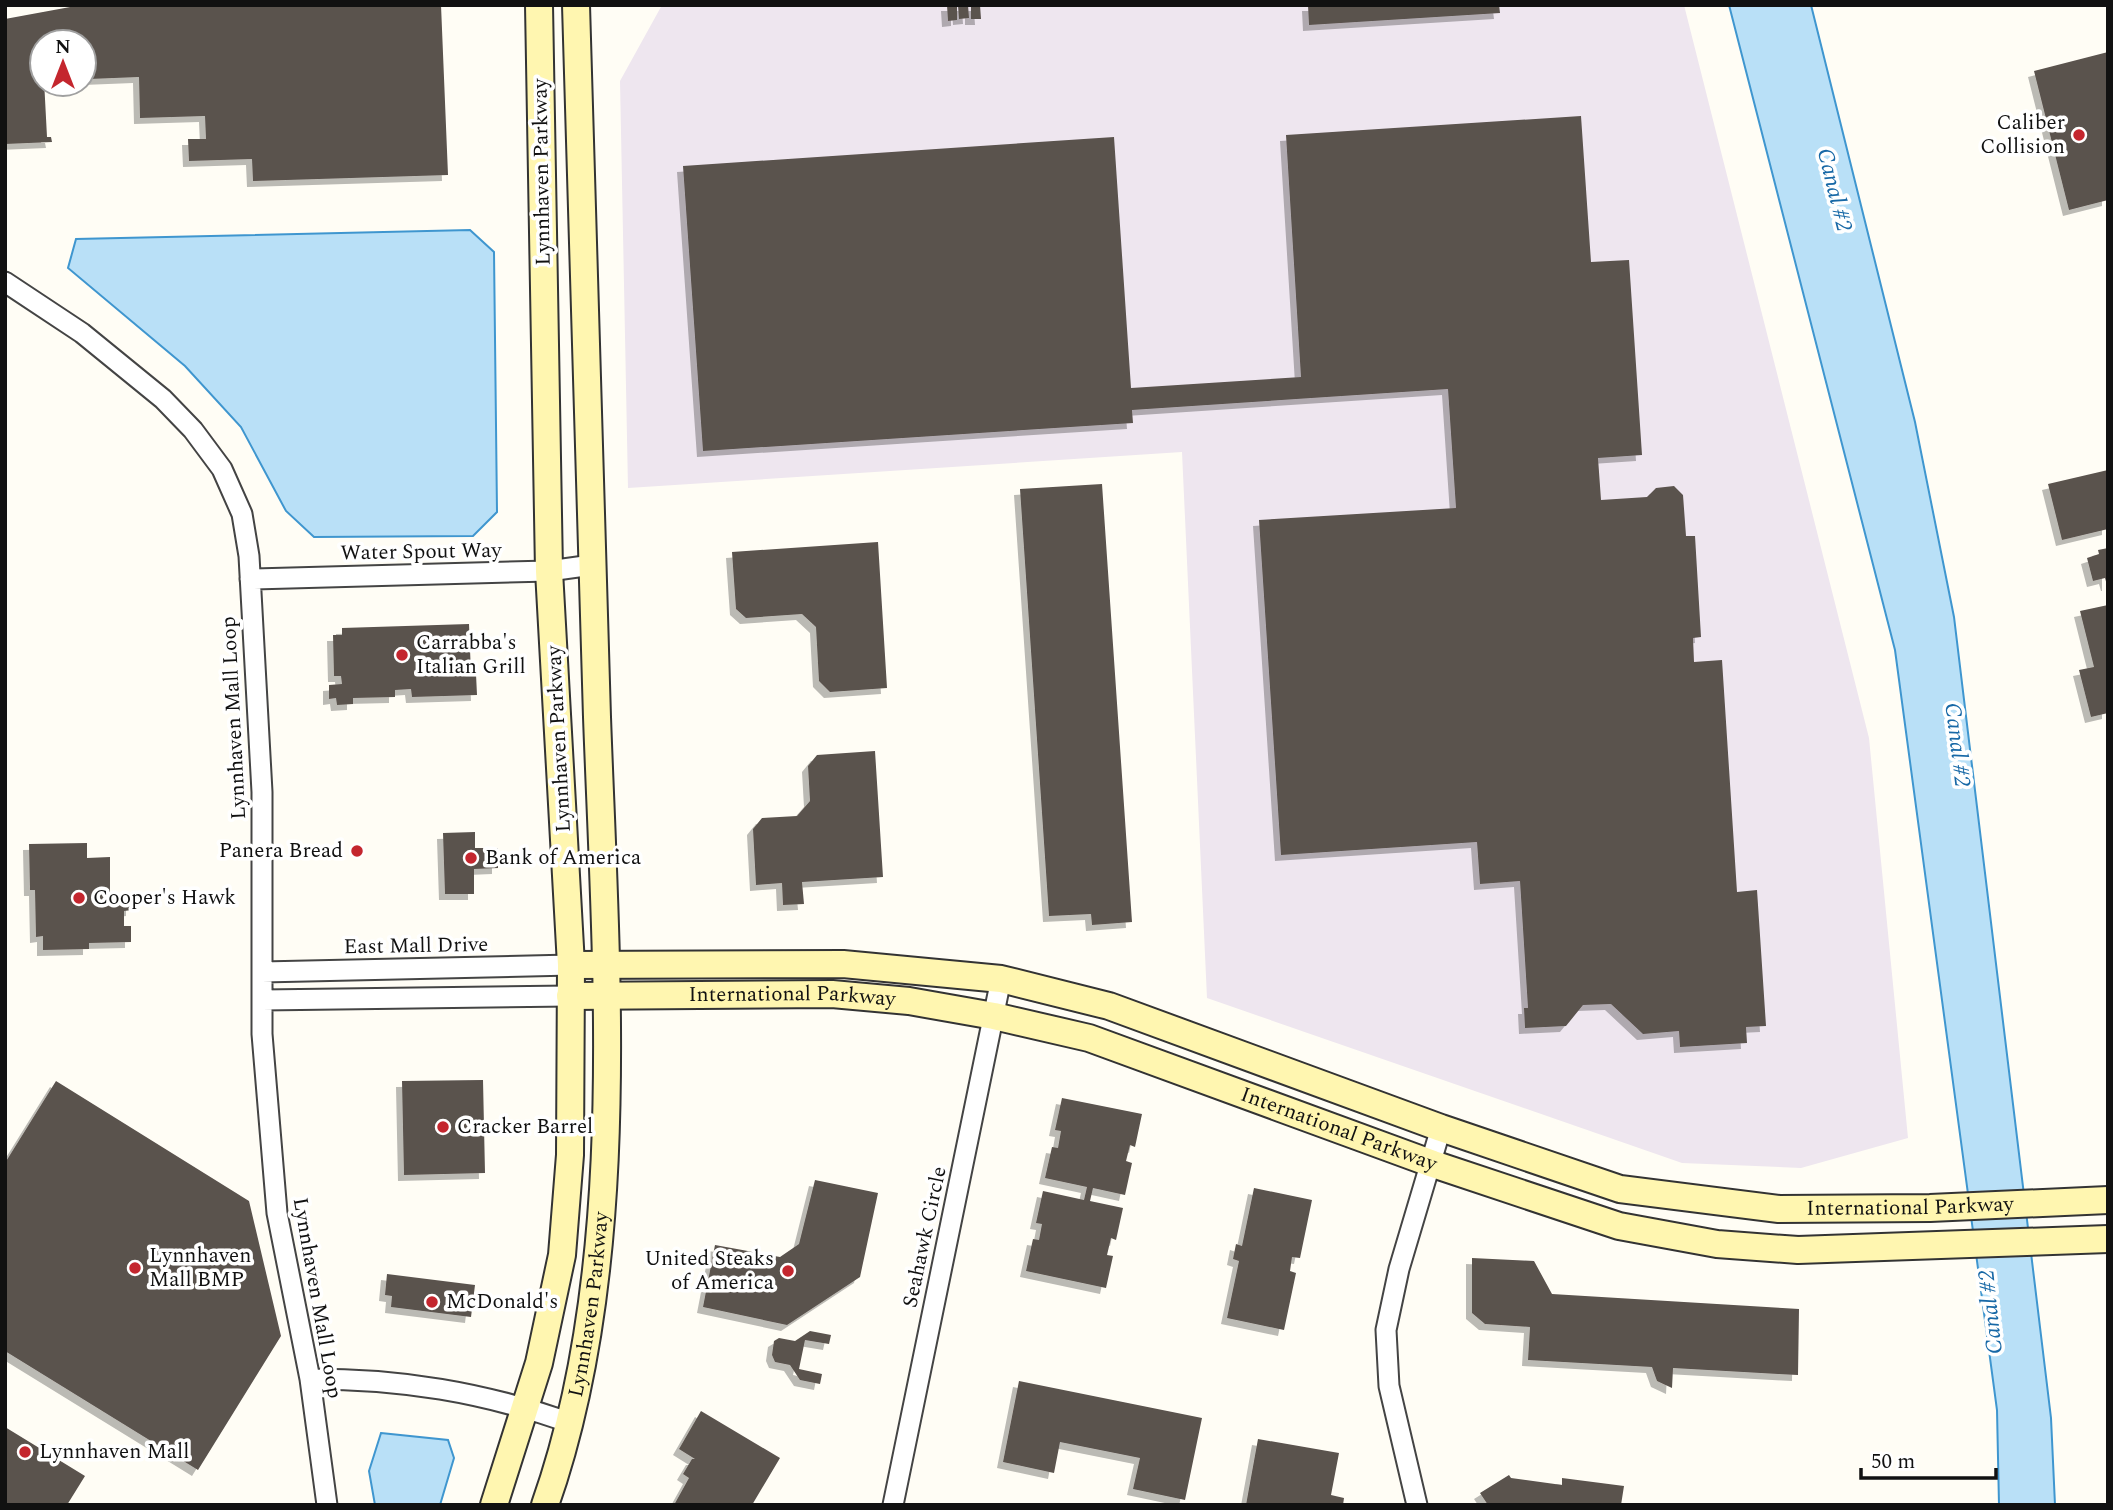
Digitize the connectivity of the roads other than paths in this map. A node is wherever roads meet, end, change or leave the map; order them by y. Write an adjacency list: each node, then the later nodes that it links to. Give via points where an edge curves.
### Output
1 (539, 5): 5 (main road, Lynnhaven Parkway)
2 (576, 5): 4 (main road, Lynnhaven Parkway)
3 (5, 282): 6 (street, Lynnhaven Mall Loop, via 138,375 193,430 222,469 237,501 247,535)
4 (592, 565): 5 (street, Water Spout Way); 7 (main road, Lynnhaven Parkway)
5 (550, 571): 6 (street, Water Spout Way); 8 (main road, Lynnhaven Parkway)
6 (250, 579): 9 (street, Lynnhaven Mall Loop, via 262,792)
7 (606, 964): 8 (main road, International Parkway); 10 (main road, International Parkway, via 843,964); 11 (main road, Lynnhaven Parkway)
8 (571, 965): 9 (street, East Mall Drive); 12 (main road, Lynnhaven Parkway)
9 (262, 972): 13 (street, Lynnhaven Mall Loop)
10 (1001, 979): 14 (street, Seahawk Circle); 15 (main road, International Parkway, via 1109,1006)
11 (605, 994): 12 (main road, International Parkway); 14 (main road, International Parkway, via 832,994); 21 (main road, Lynnhaven Parkway, via 604,1158 595,1275 581,1371)
12 (570, 996): 13 (street); 20 (main road, Lynnhaven Parkway, via 570,1155 562,1255)
13 (262, 1000): 19 (street, Lynnhaven Mall Loop, via 277,1213)
14 (994, 1016): 16 (main road, International Parkway, via 1089,1038); 25 (street, Seahawk Circle)
15 (1441, 1128): 16 (street); 17 (main road, International Parkway, via 1620,1189 1779,1209)
16 (1433, 1164): 18 (main road, International Parkway, via 1619,1226 1704,1242 1798,1250); 26 (street, via 1399,1269 1386,1330 1390,1386)
17 (2108, 1200)
18 (2108, 1239)
19 (310, 1379): 20 (street, via 412,1383); 22 (street, Lynnhaven Mall Loop)
20 (525, 1407): 21 (street); 23 (main road, Lynnhaven Parkway)
21 (568, 1422): 24 (main road, Lynnhaven Parkway)
22 (327, 1505)
23 (494, 1505)
24 (545, 1505)
25 (893, 1505)
26 (1417, 1505)

